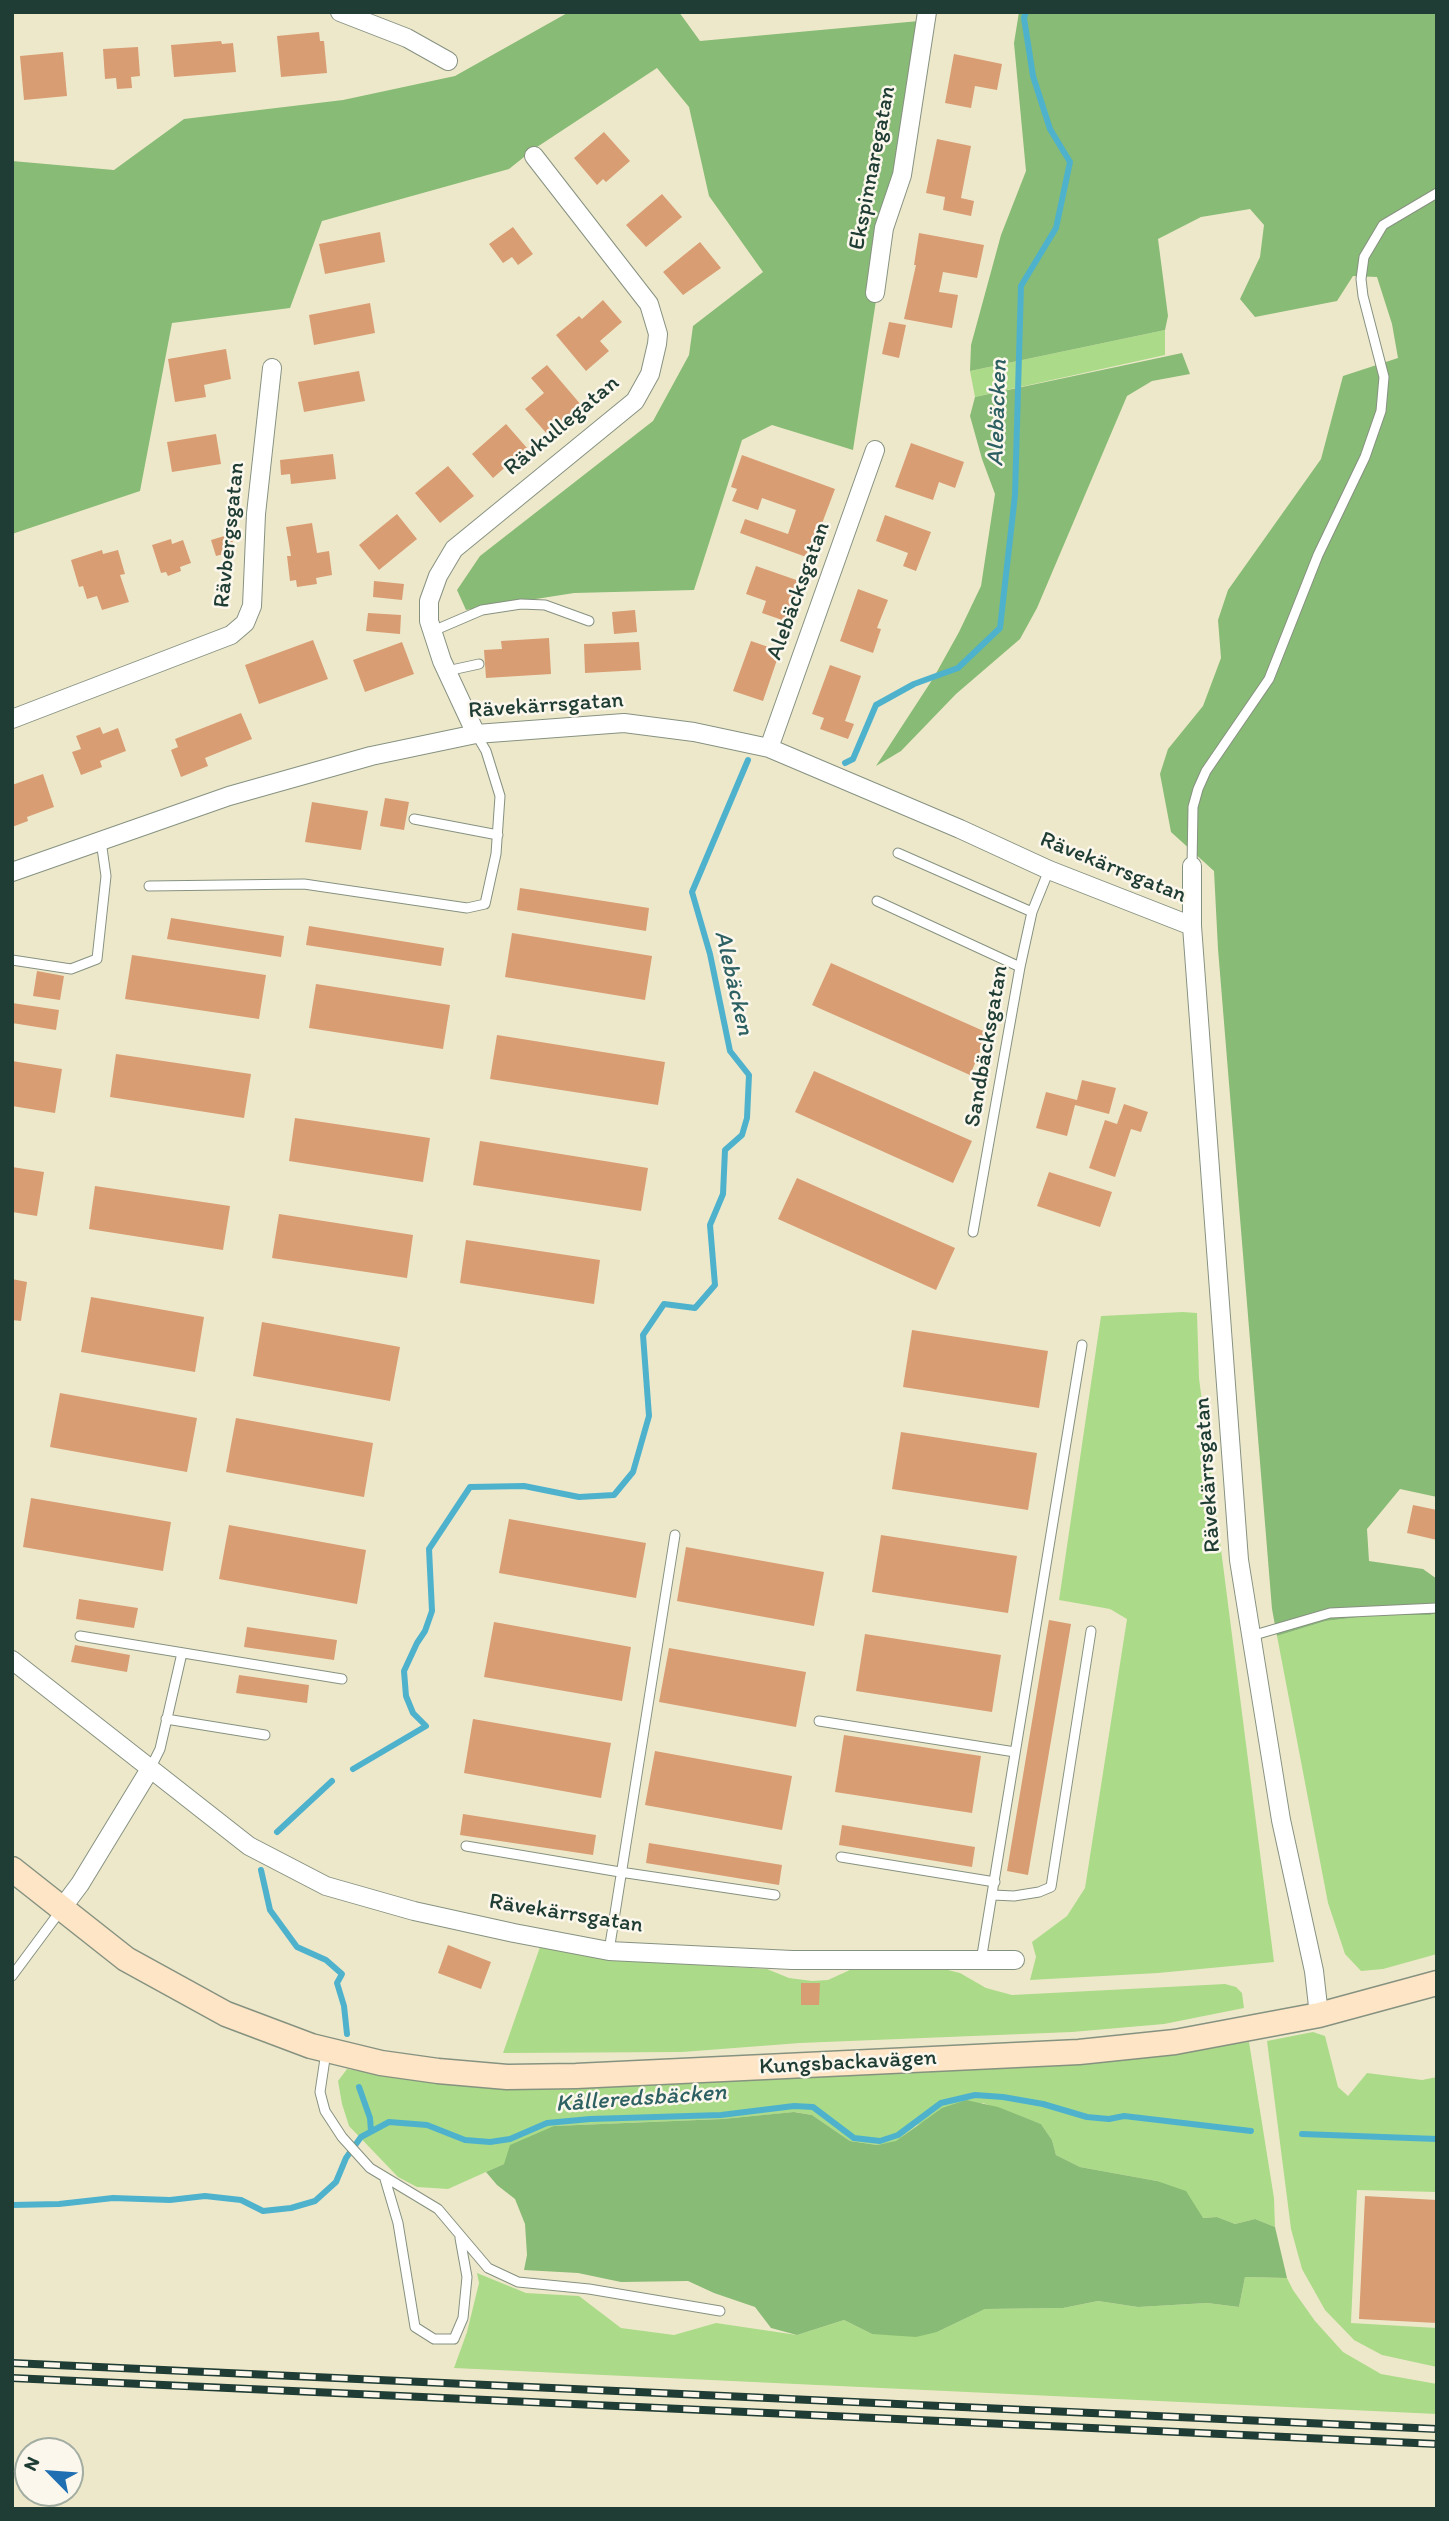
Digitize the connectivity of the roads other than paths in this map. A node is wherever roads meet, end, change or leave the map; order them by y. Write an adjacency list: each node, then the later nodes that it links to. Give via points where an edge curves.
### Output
1 (340, 12): 3 (street, via 407,38)
2 (927, 12): 6 (street, Ekspinnaregatan, via 902,175 884,229)
3 (448, 61)
4 (534, 156): 10 (street, Rävkullegatan, via 649,304 658,334 656,358 635,401 454,549 429,601)
5 (1437, 193): 20 (lane, via 1383,225 1364,257 1363,296 1384,377 1381,411 1269,679 1198,789 1193,807)
6 (876, 293)
7 (272, 368): 13 (street, Rävbergsgatan, via 256,514 252,606 244,623 231,635)
8 (875, 450): 15 (street, Alebäcksgatan)
9 (589, 621): 10 (lane, via 545,606 521,604 482,611)
10 (433, 631): 12 (street, Rävkullegatan)
11 (479, 664): 12 (lane)
12 (446, 671): 14 (street, Rävkullegatan)
13 (12, 719)
14 (476, 734): 15 (street, Rävekärrsgatan, via 624,723); 17 (lane, via 500,796); 18 (street, Rävekärrsgatan, via 371,756 229,796)
15 (769, 748): 21 (street, Rävekärrsgatan)
16 (414, 819): 17 (lane)
17 (498, 835): 23 (lane, via 485,904 467,908 304,884)
18 (101, 841): 22 (street, Rävekärrsgatan); 27 (lane, via 106,876 97,960 71,969)
19 (898, 853): 25 (lane)
20 (1192, 866): 26 (street, Rävekärrsgatan)
21 (1049, 870): 25 (lane, Sandbäcksgatan); 26 (street, Rävekärrsgatan)
22 (12, 872)
23 (149, 886)
24 (877, 901): 28 (lane)
25 (1032, 912): 28 (lane, Sandbäcksgatan)
26 (1192, 926): 35 (street, Rävekärrsgatan, via 1239,1560)
27 (12, 960)
28 (1020, 967): 29 (lane, Sandbäcksgatan)
29 (973, 1232)
30 (1082, 1345): 42 (lane)
31 (675, 1535): 47 (lane)
32 (1437, 1608): 35 (lane, via 1330,1614)
33 (1091, 1631): 50 (lane, via 1051,1887 1014,1896)
34 (80, 1636): 36 (lane)
35 (1251, 1636): 57 (street, Rävekärrsgatan)
36 (182, 1653): 38 (lane); 39 (lane)
37 (12, 1660): 43 (street, Rävekärrsgatan)
38 (342, 1679)
39 (166, 1719): 41 (lane); 43 (lane)
40 (819, 1721): 42 (lane)
41 (265, 1735)
42 (1015, 1752): 48 (lane)
43 (150, 1769): 51 (street); 52 (street, Rävekärrsgatan, via 249,1846 326,1886 414,1911)
44 (466, 1846): 47 (lane)
45 (841, 1857): 48 (lane)
46 (12, 1869): 51 (street, Kungsbackavägen)
47 (620, 1872): 49 (lane); 52 (lane)
48 (995, 1882): 50 (lane)
49 (775, 1895)
50 (993, 1895): 54 (lane)
51 (62, 1908): 55 (lane); 58 (street, Kungsbackavägen, via 127,1959 226,2014)
52 (609, 1951): 54 (street, Rävekärrsgatan, via 792,1960)
53 (1015, 1960): 54 (street, Rävekärrsgatan)
54 (981, 1961)
55 (12, 1976)
56 (1437, 1983): 57 (street, Kungsbackavägen)
57 (1319, 2015): 58 (street, Kungsbackavägen, via 1175,2042 1079,2052 576,2076 438,2071)
58 (327, 2050): 59 (lane, via 320,2092 325,2111 342,2137)
59 (384, 2178): 60 (lane, via 438,2209); 60 (lane, via 398,2223 415,2327 434,2339 454,2339 463,2318 467,2277)
60 (460, 2236): 61 (lane, via 488,2268 518,2282)
61 (720, 2311)

